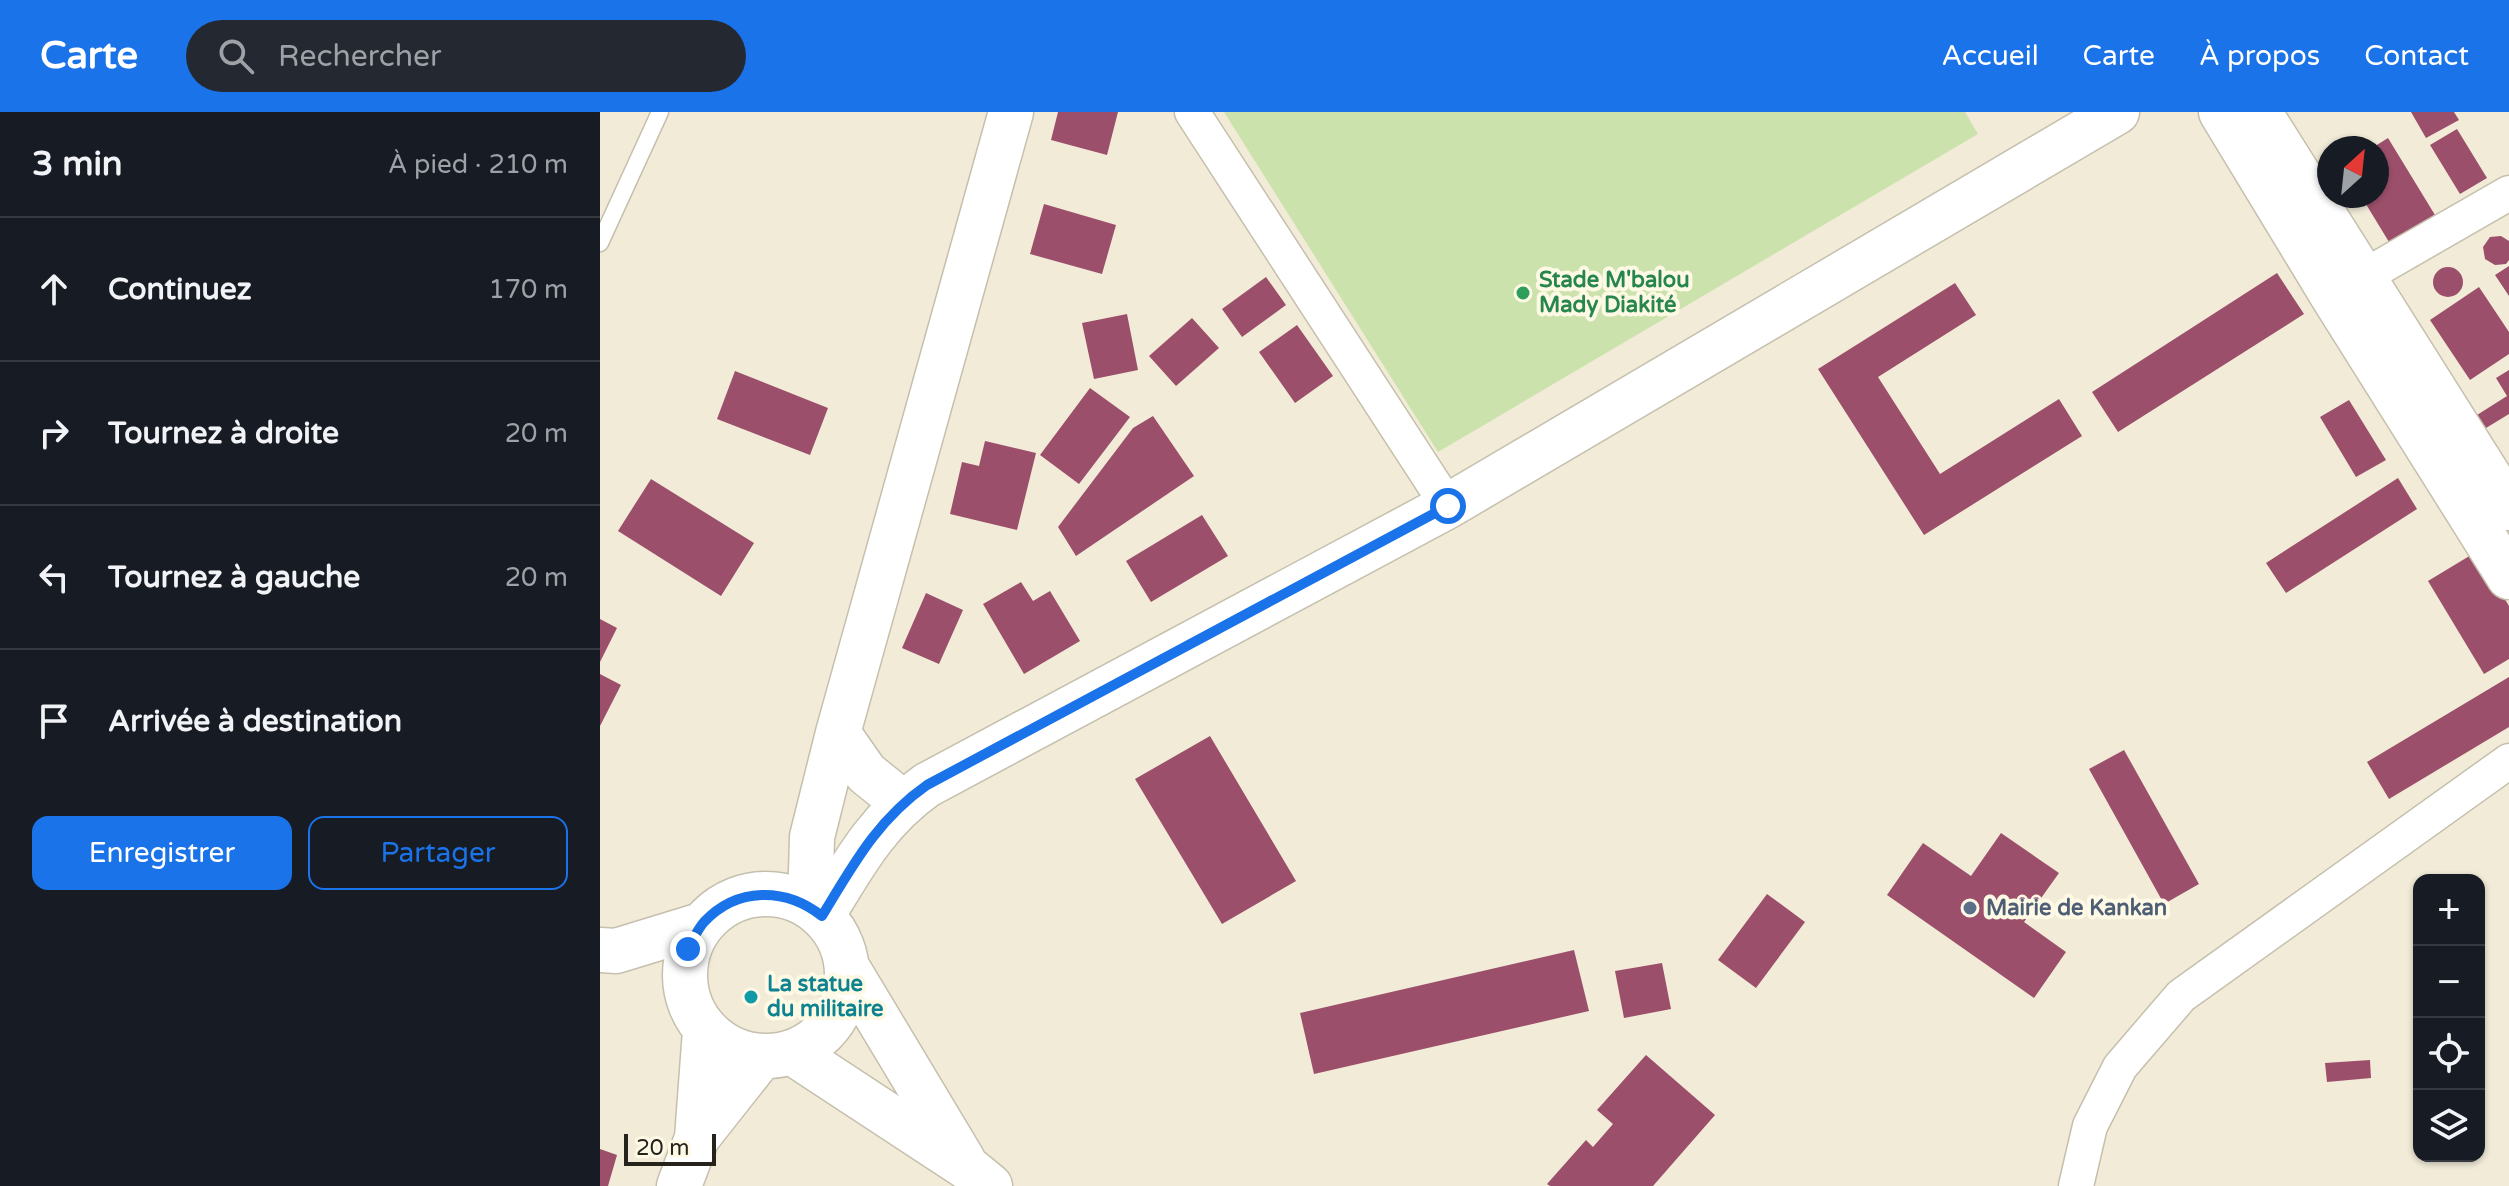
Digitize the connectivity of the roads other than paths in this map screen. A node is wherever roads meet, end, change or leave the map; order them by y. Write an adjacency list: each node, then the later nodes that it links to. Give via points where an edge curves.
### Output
1 (660, 112): 8 (lane)
2 (1011, 112): 13 (street)
3 (1192, 112): 10 (street)
4 (2117, 112): 10 (street)
5 (2221, 112): 9 (street)
6 (2259, 112): 9 (street)
7 (2509, 193): 9 (street)
8 (600, 243)
9 (2347, 287): 11 (street); 12 (street)
10 (1448, 506): 15 (street)
11 (2509, 508)
12 (2509, 577)
13 (838, 733): 15 (street, via 866,773); 16 (street)
14 (2509, 761): 27 (street, via 2181,996 2120,1067 2090,1126)
15 (902, 802): 18 (street)
16 (812, 837): 17 (street); 18 (street)
17 (759, 894): 18 (street, via 786,897); 19 (street, via 737,898)
18 (816, 912): 21 (street, via 834,931)
19 (701, 925): 20 (street); 22 (street, via 688,949 684,977)
20 (608, 951): 22 (street)
21 (847, 967): 23 (street, via 846,994 835,1019 817,1040); 25 (street)
22 (697, 1018): 23 (street, via 730,1050); 24 (street)
23 (777, 1055): 24 (street); 25 (street)
24 (697, 1138): 26 (street)
25 (979, 1177)
26 (679, 1186)
27 (2076, 1186)

